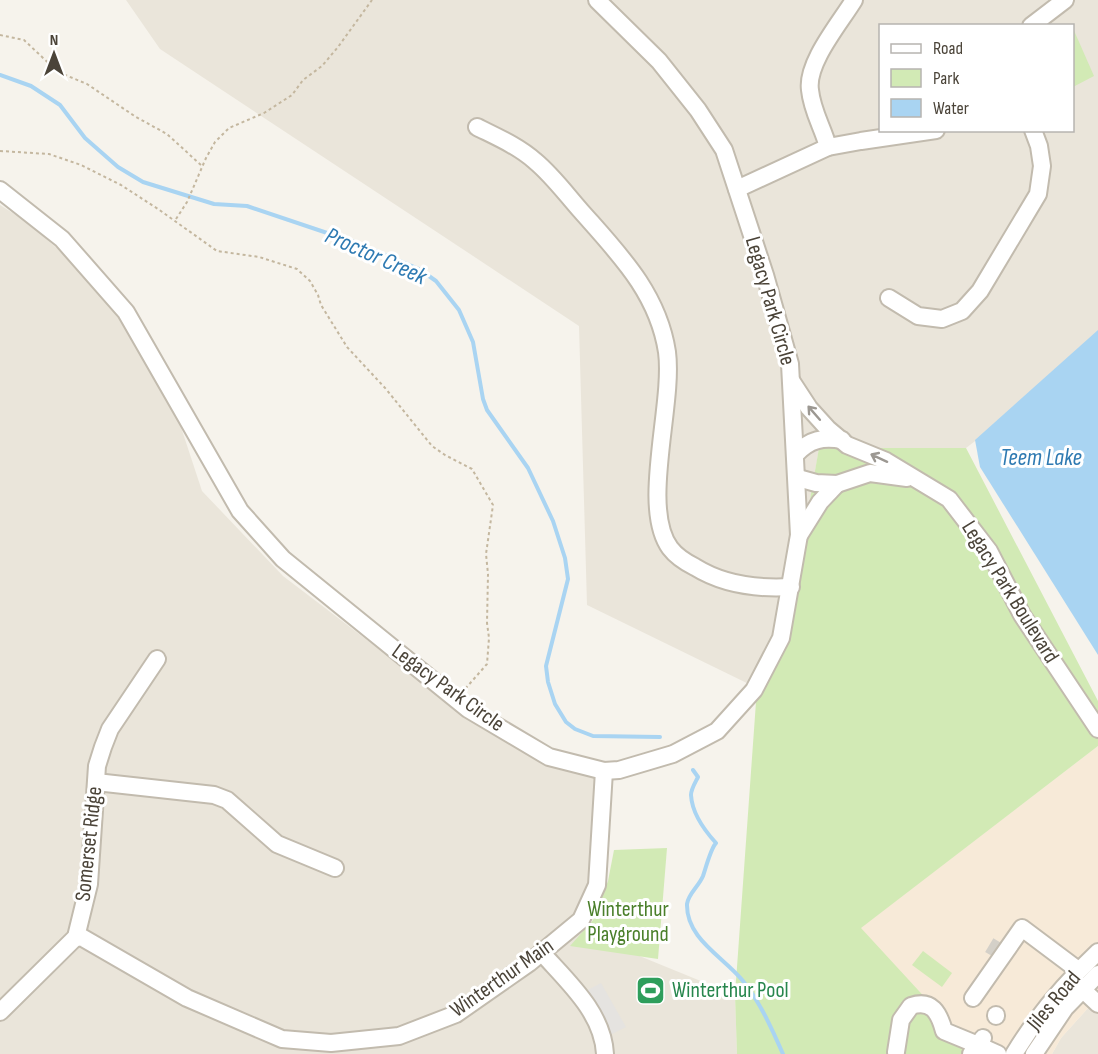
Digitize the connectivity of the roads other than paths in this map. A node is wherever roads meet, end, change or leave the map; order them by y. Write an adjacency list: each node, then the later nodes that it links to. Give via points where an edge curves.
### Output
1 (597, 0): 9 (street, Legacy Park Circle, via 659,61 698,110 724,150)
2 (855, 0): 8 (street, via 816,60 811,75 809,88)
3 (1065, 0): 4 (street)
4 (1034, 24)
5 (477, 127): 19 (street, via 516,146 536,161 635,273 656,311 666,352 668,387 656,501 661,532 671,549 712,578 769,588)
6 (922, 132): 8 (street)
7 (1034, 132): 11 (street, via 1042,166 1038,194 980,291 962,310 942,319 918,316)
8 (828, 147): 9 (street)
9 (737, 189): 12 (street, Legacy Park Circle, via 765,275 790,364)
10 (0, 190): 22 (street, Legacy Park Circle, via 62,239 126,312 240,511 283,559 468,709 549,758)
11 (889, 298)
12 (791, 381): 13 (street, one-way to 12, via 809,408); 14 (street, Legacy Park Circle)
13 (842, 440): 14 (street, via 810,442); 16 (street, one-way to 13)
14 (796, 454): 15 (street, Legacy Park Circle)
15 (798, 478): 17 (street, Legacy Park Boulevard); 18 (street, Legacy Park Circle)
16 (914, 479): 17 (street, Legacy Park Boulevard, via 870,473); 21 (street, Legacy Park Boulevard, via 949,500 989,551 1022,615)
17 (837, 484): 18 (street)
18 (799, 535): 19 (street, Legacy Park Circle)
19 (791, 587): 22 (street, Legacy Park Circle, via 781,638 754,690 717,731 673,754)
20 (157, 659): 23 (street, Somerset Ridge, via 110,729 97,766)
21 (1098, 729)
22 (604, 771): 27 (street, Winterthur Main, via 597,885 581,920)
23 (96, 782): 24 (street, via 214,795 227,800 277,844); 25 (street, Somerset Ridge, via 89,884)
24 (335, 868)
25 (76, 937): 27 (street, Winterthur Main, via 187,998 282,1039 331,1043 399,1036 456,1014); 33 (street)
26 (1098, 952): 28 (street, Jiles Road)
27 (542, 953): 36 (street, via 596,1019 604,1038)
28 (1078, 970): 31 (street, via 1022,928 1000,951); 38 (street, Jiles Road, via 1050,1001)
29 (1098, 974): 30 (street, Jiles Road)
30 (1083, 989): 32 (street); 39 (street, Jiles Road)
31 (973, 998)
32 (1098, 1004)
33 (0, 1012)
34 (977, 1046): 35 (street, via 944,1031 936,1010 915,1005 901,1020); 37 (street)
35 (896, 1052)
36 (605, 1054)
37 (998, 1054)
38 (1014, 1054)
39 (1034, 1054)

